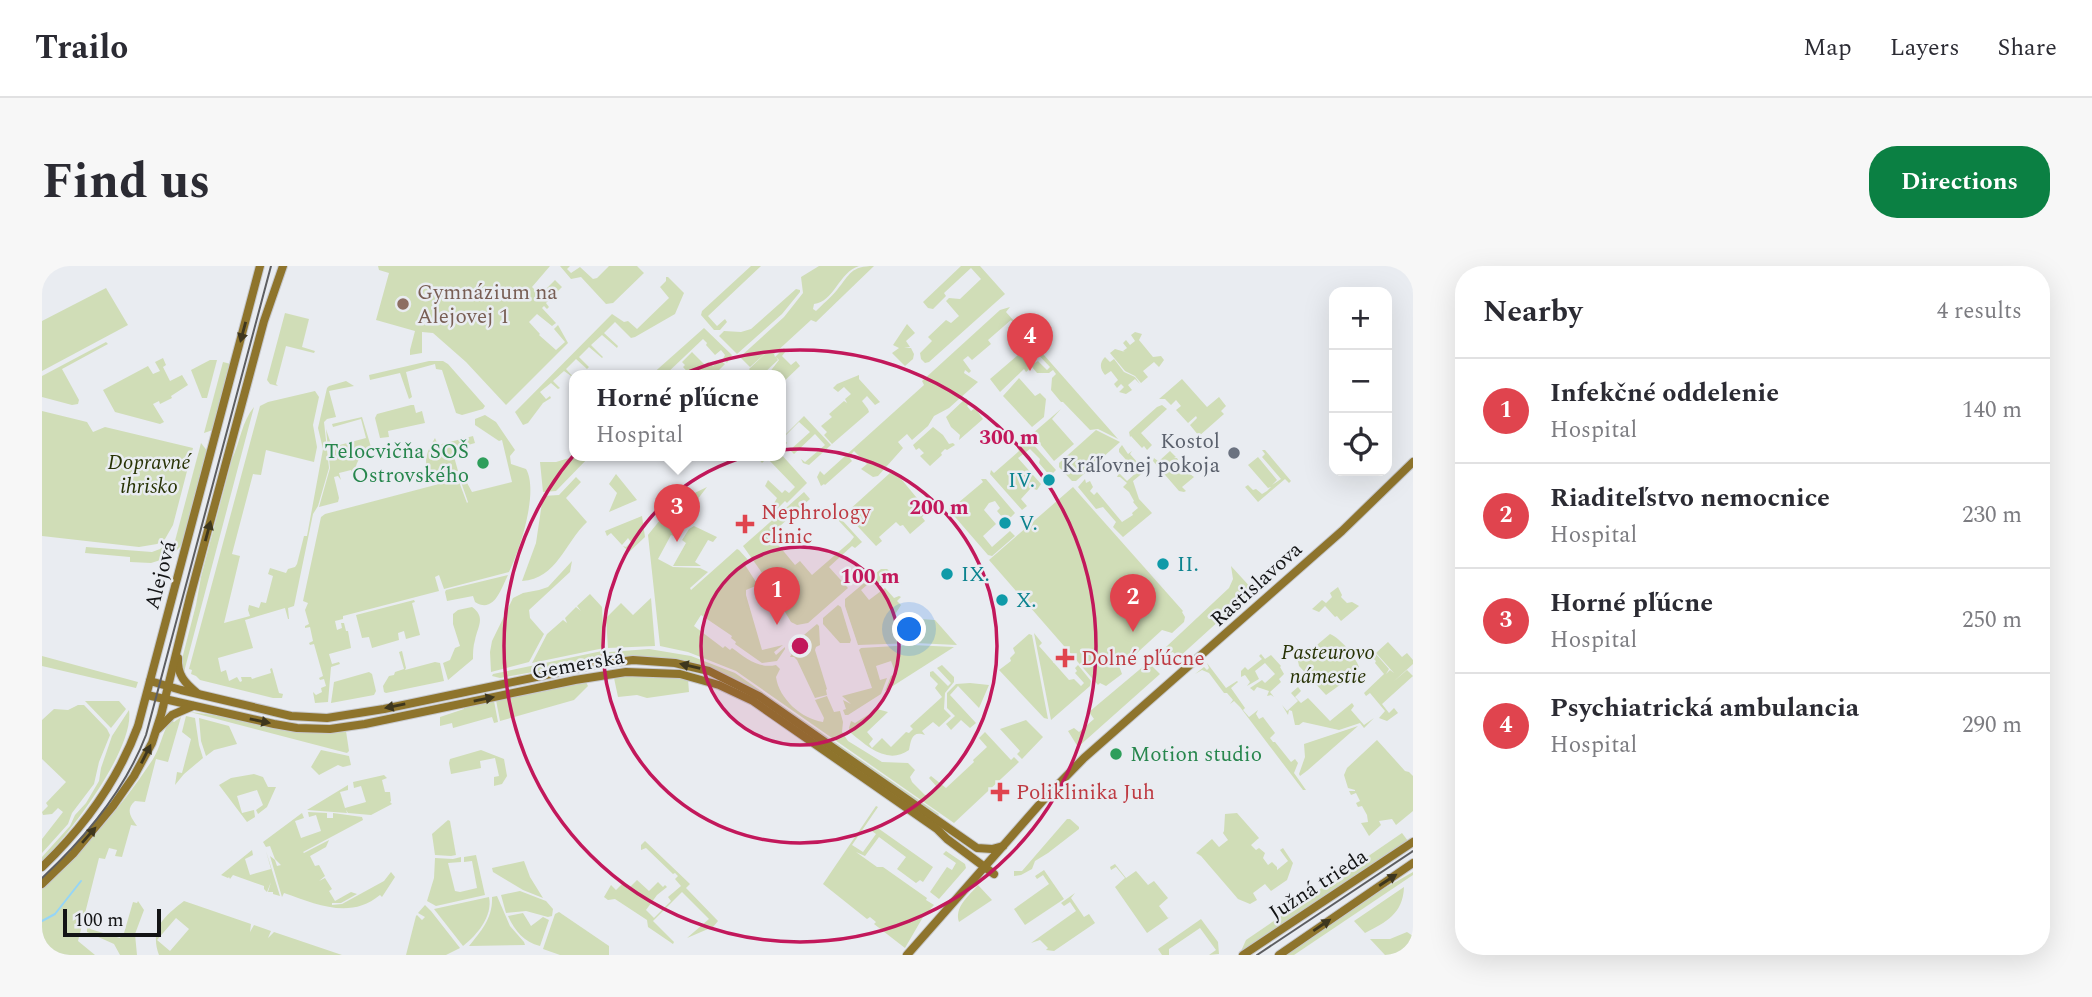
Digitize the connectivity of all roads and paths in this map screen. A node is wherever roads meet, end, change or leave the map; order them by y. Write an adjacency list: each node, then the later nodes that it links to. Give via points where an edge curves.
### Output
1 (260, 266): 5 (street, Alejová, one-way to 5)
2 (283, 266): 4 (street, Alejová, one-way to 2, via 264,321)
3 (1413, 462): 14 (street, Rastislavova, via 1352,523 1090,753)
4 (180, 636): 6 (street, Alejová); 7 (street, via 179,671)
5 (150, 681): 6 (street, Gemerská); 8 (street, Alejová)
6 (168, 686): 7 (street, Gemerská); 9 (street, Alejová)
7 (197, 694): 13 (street, Gemerská, one-way to 7, via 759,696 709,671 675,663 633,660 594,665 327,718 291,716)
8 (147, 695): 9 (street, Gemerská); 18 (street, Alejová, via 133,739 105,792)
9 (165, 699): 10 (street, Gemerská); 11 (street, Alejová)
10 (193, 705): 11 (street, Alejová, via 172,715); 15 (street, Gemerská, one-way to 15, via 274,724 330,729 611,674 680,674 752,701)
11 (156, 732): 20 (street, Alejová, one-way to 11, via 113,806)
12 (1413, 842): 22 (street, Južná trieda)
13 (974, 846): 14 (street, via 985,850); 16 (street)
14 (1003, 846): 16 (street, Rastislavova)
15 (968, 855): 16 (street, Gemerská); 19 (street, via 975,866)
16 (982, 863): 19 (street, Rastislavova); 19 (street, via 994,874)
17 (1413, 863): 23 (street, Južná trieda, one-way to 17)
18 (42, 867)
19 (973, 879): 21 (street, Rastislavova)
20 (42, 884)
21 (907, 955)
22 (1242, 955)
23 (1279, 955)

